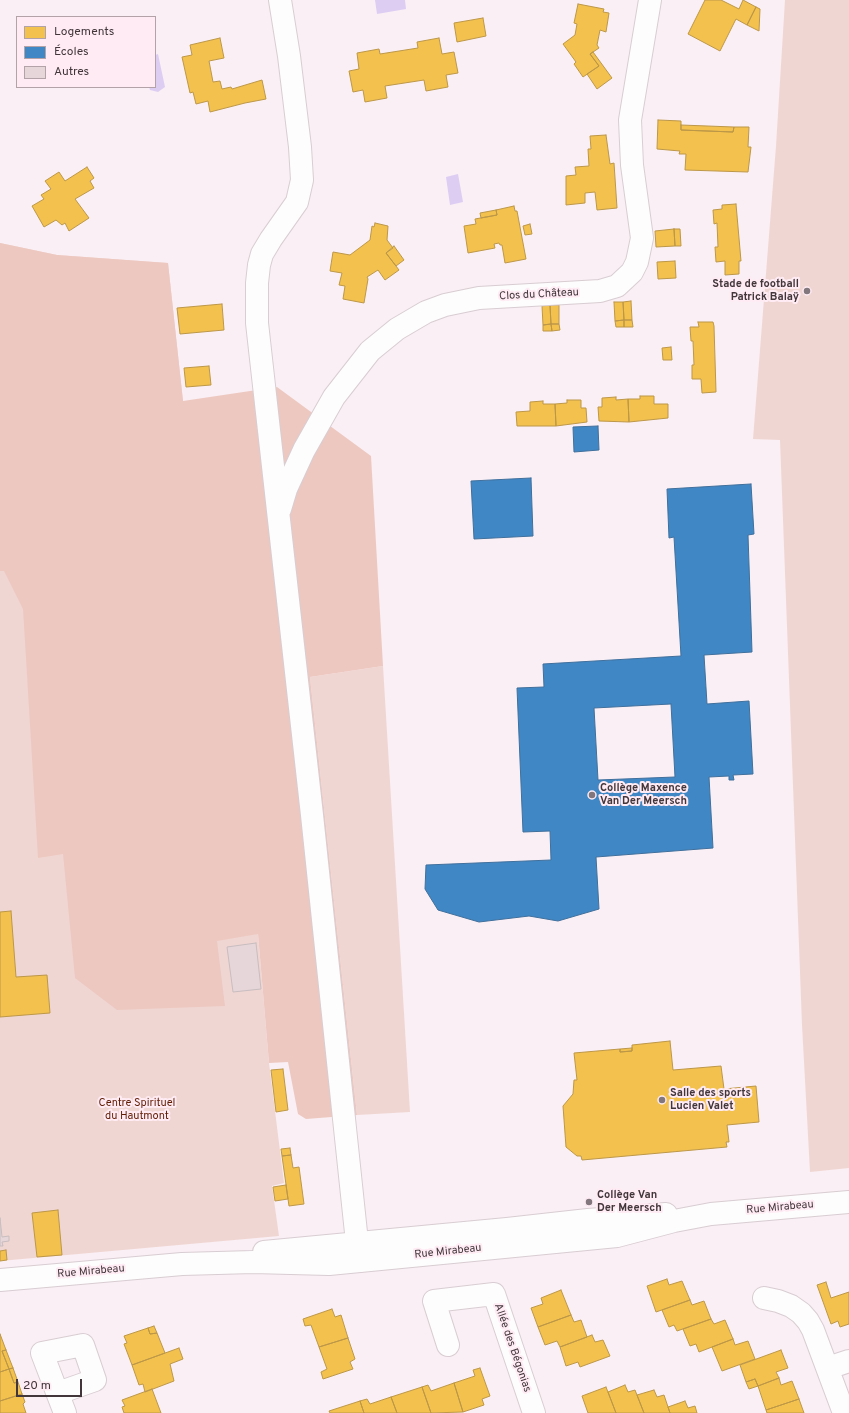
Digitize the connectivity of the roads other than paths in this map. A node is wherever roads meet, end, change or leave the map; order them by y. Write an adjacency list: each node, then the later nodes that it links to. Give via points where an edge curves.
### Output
1 (280, 0): 3 (street, via 289,56 302,180 292,211 262,254 257,283 257,323)
2 (650, 0): 3 (street, Clos du Château, via 630,120 632,165 642,238 632,272 617,286 600,291 479,298 445,305 426,312 397,329 370,351 334,397 297,463)
3 (278, 518): 5 (street)
4 (849, 1202): 5 (street, Rue Mirabeau, via 711,1214 617,1236)
5 (358, 1252): 6 (street, Rue Mirabeau, via 318,1264 182,1264)
6 (0, 1280)
7 (764, 1298): 10 (street, via 778,1301 801,1313 813,1330)
8 (448, 1345): 11 (street, Allée des Bégonias, via 434,1301 494,1294)
9 (849, 1361): 10 (street)
10 (828, 1368): 12 (street)
11 (534, 1413)
12 (844, 1413)

